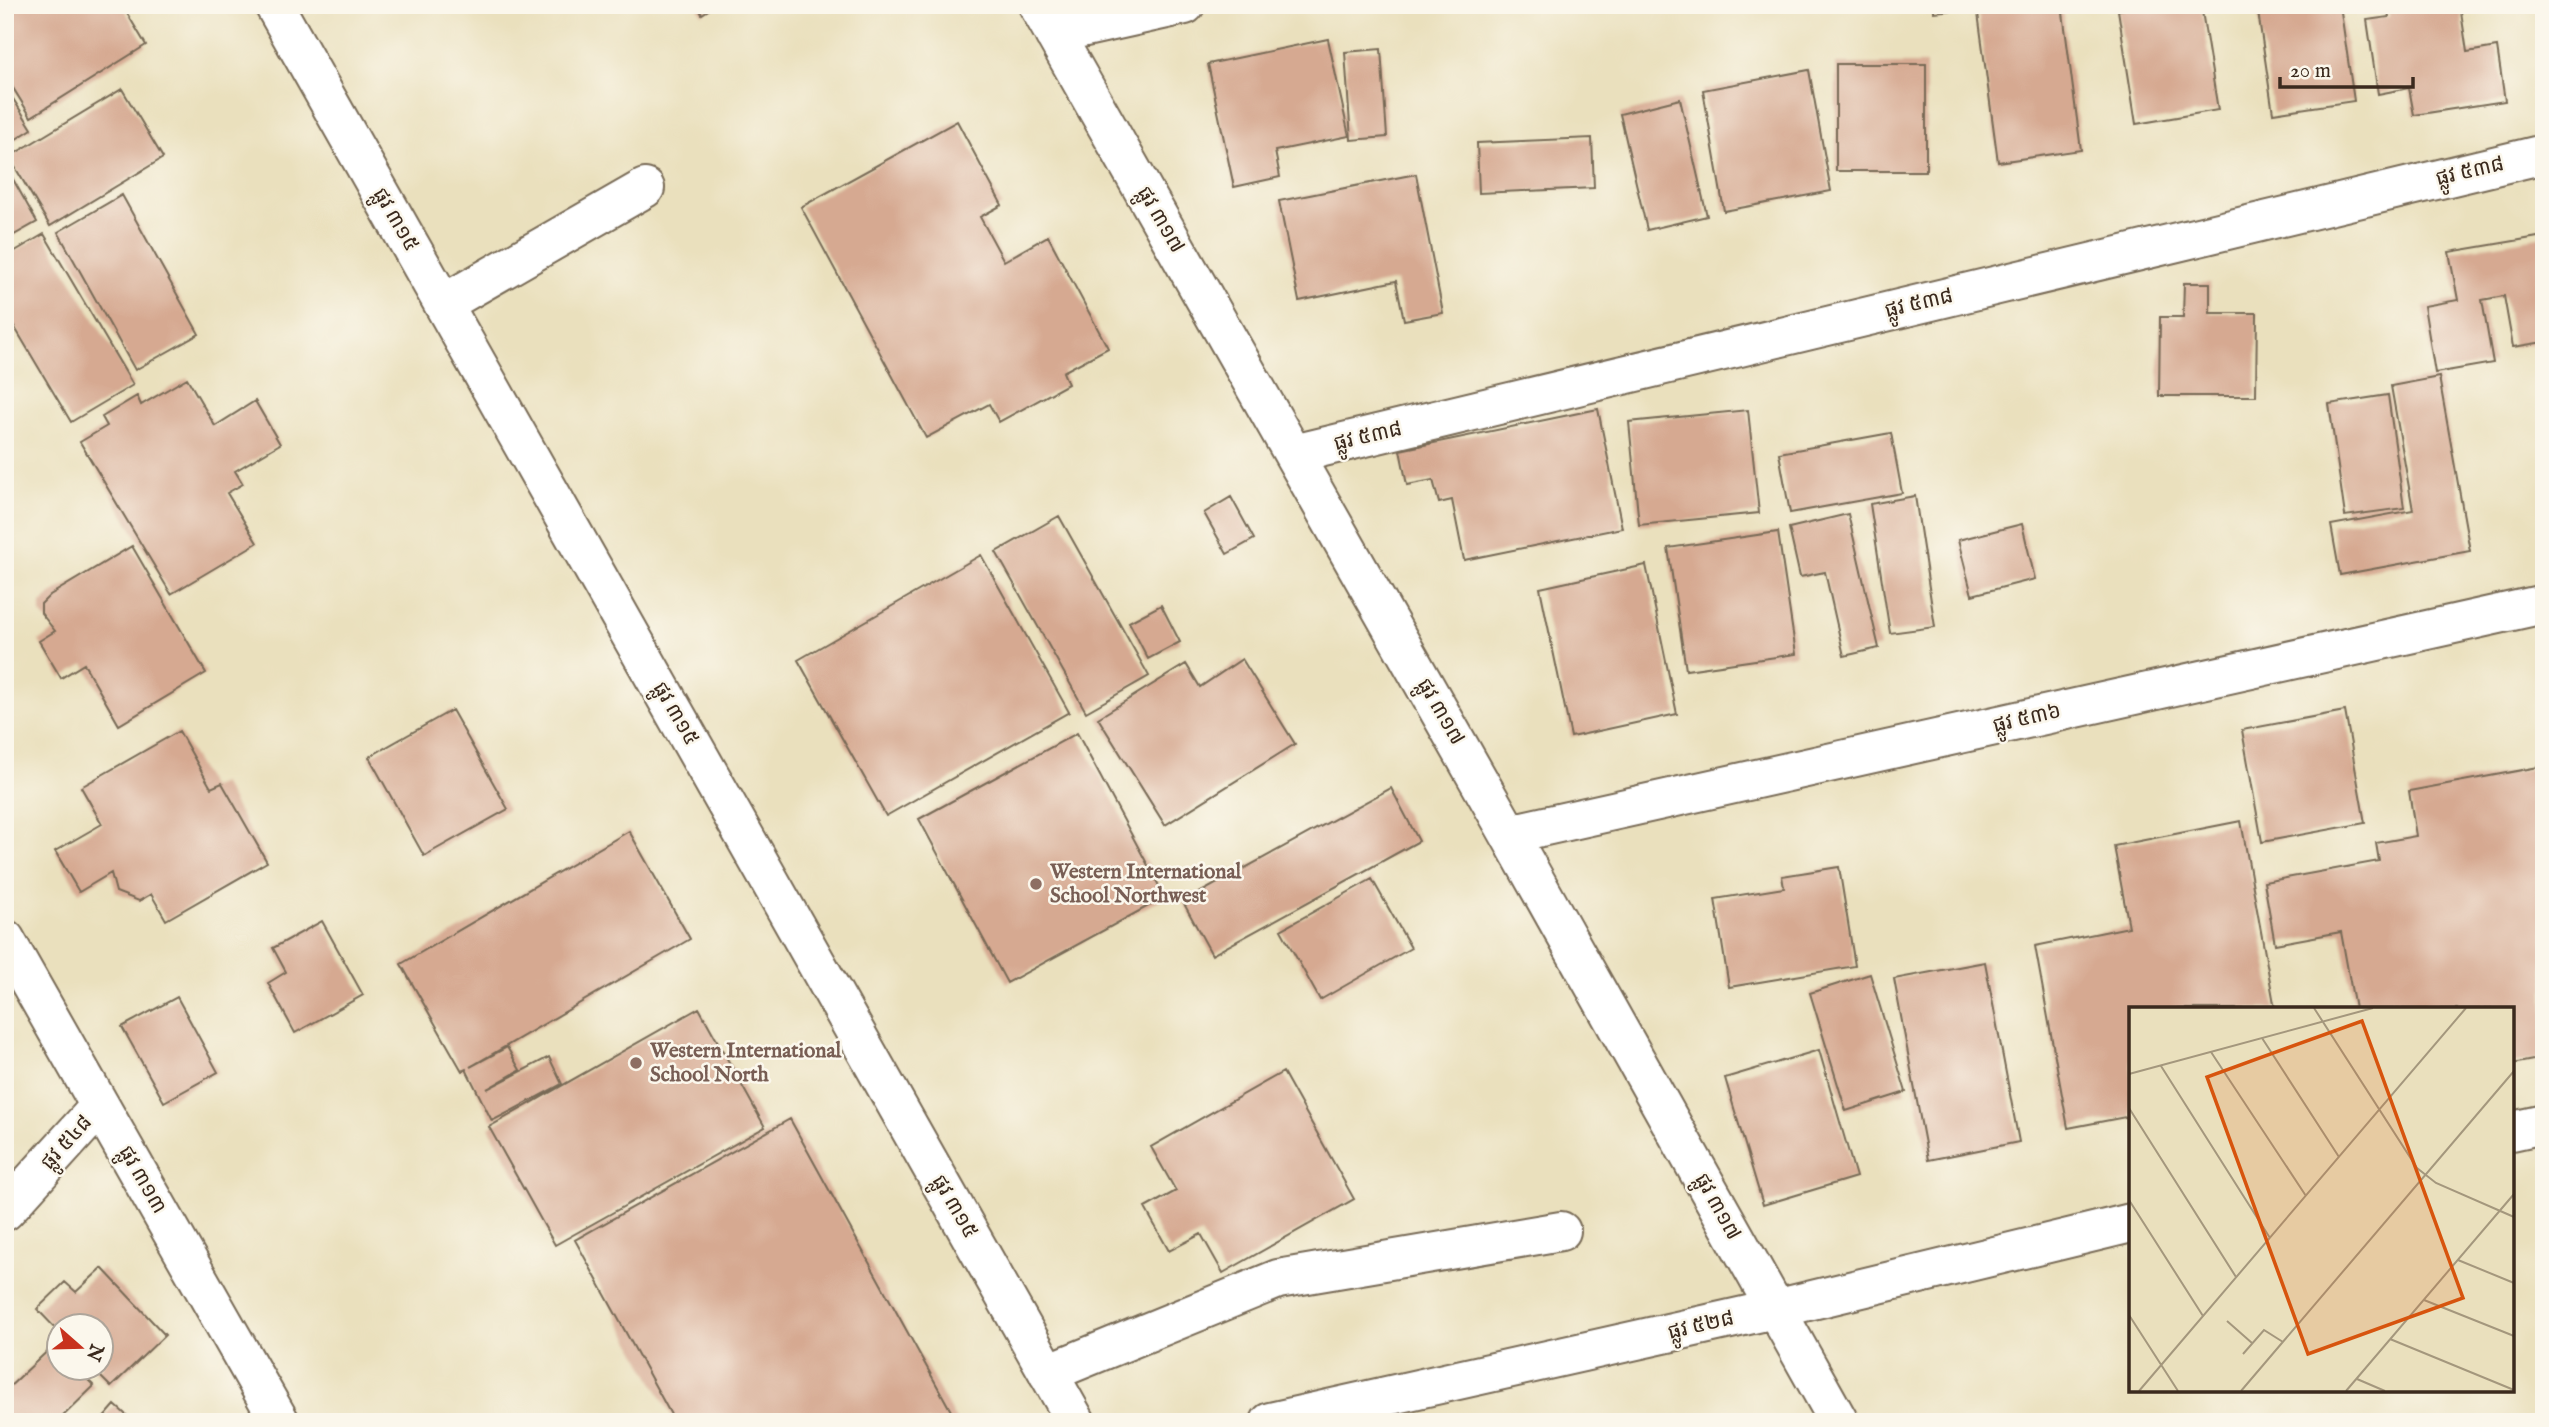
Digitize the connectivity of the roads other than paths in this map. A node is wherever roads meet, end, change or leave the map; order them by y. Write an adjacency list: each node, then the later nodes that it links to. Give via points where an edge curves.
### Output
1 (274, 5): 6 (street, ផ្លូវ ៣១៥)
2 (1185, 5): 3 (street)
3 (1046, 19): 7 (street, ផ្លូវ ៣១៧)
4 (2544, 154): 7 (street, ផ្លូវ ៥៣៨)
5 (645, 188): 6 (street)
6 (443, 304): 18 (street, ផ្លូវ ៣១៥)
7 (1294, 454): 9 (street, ផ្លូវ ៣១៧)
8 (2544, 604): 9 (street, ផ្លូវ ៥៣៦)
9 (1509, 834): 17 (street, ផ្លូវ ៣១៧)
10 (5, 939): 11 (street, ផ្លូវ ៣១៣)
11 (100, 1107): 14 (street, ផ្លូវ ៥៤៨); 19 (street, ផ្លូវ ៣១៣)
12 (2544, 1124): 13 (street)
13 (2514, 1131)
14 (5, 1211)
15 (2129, 1223): 17 (street, ផ្លូវ ៥២៨)
16 (1561, 1231): 18 (street, via 1278,1279)
17 (1774, 1309): 21 (street, ផ្លូវ ៥២៨); 22 (street, ផ្លូវ ៣១៧)
18 (1048, 1373): 20 (street, ផ្លូវ ៣១៥)
19 (280, 1422)
20 (1076, 1422)
21 (1270, 1422)
22 (1839, 1422)

